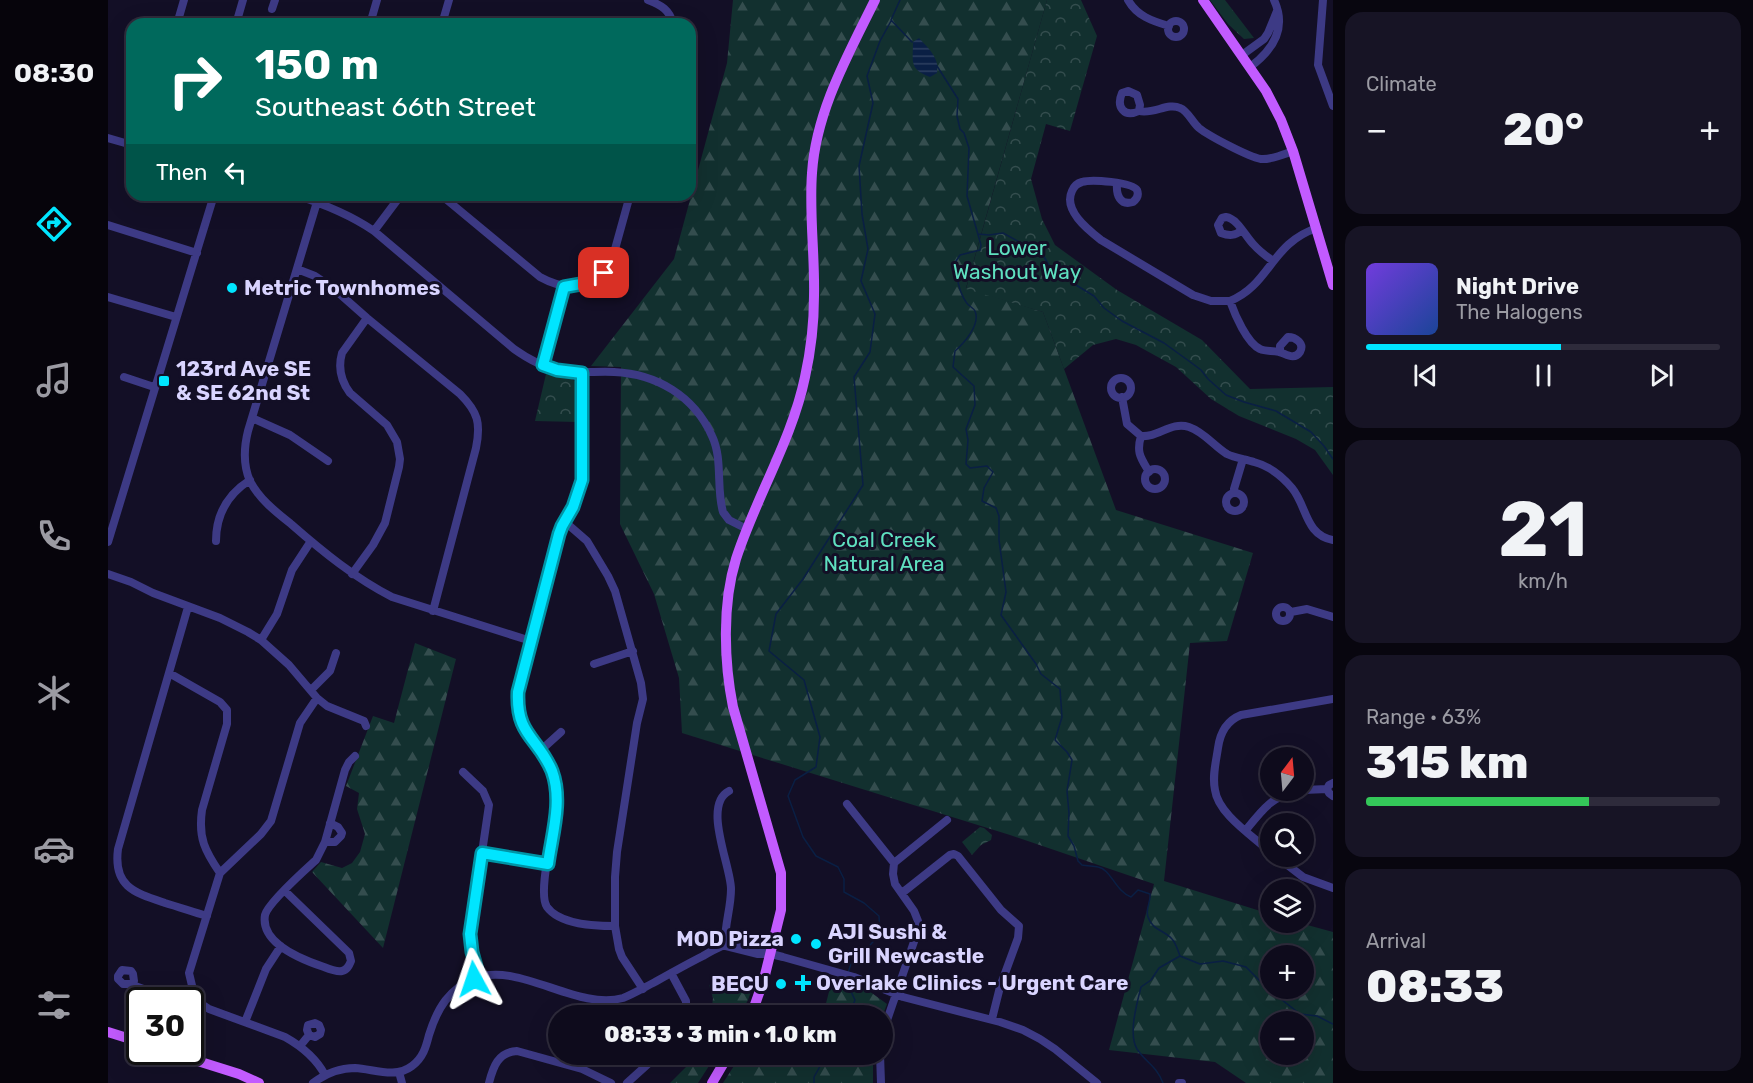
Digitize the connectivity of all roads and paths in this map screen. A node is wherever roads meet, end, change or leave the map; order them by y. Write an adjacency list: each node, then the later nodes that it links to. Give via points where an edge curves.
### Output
1 (184, 0): 14 (street)
2 (243, 0): 15 (street)
3 (275, 0): 12 (street)
4 (377, 0): 16 (street)
5 (449, 0): 17 (street)
6 (648, 0): 18 (street, via 666,10)
7 (875, 0): 61 (main road, via 837,77 822,122 812,171 814,295 809,360 790,426)
8 (1128, 0): 19 (street, via 1143,16)
9 (1203, 0): 20 (main road)
10 (1274, 0): 13 (street)
11 (1323, 0): 22 (street, via 1318,64)
12 (272, 9)
13 (1277, 11): 20 (street, via 1269,33); 21 (street, via 1280,26 1276,37 1265,57)
14 (179, 18)
15 (238, 18)
16 (372, 18)
17 (444, 18)
18 (670, 18)
19 (1168, 26)
20 (1242, 55): 21 (main road)
21 (1250, 67): 26 (main road, via 1281,120)
22 (1333, 106)
23 (1139, 111): 26 (street, via 1178,107 1204,132 1253,157 1268,159)
24 (108, 138): 25 (street)
25 (126, 143)
26 (1293, 151): 35 (main road)
27 (1117, 183): 44 (street, via 1092,180 1074,187 1071,206 1088,229 1193,295 1211,301)
28 (212, 201): 38 (street)
29 (314, 201): 33 (street)
30 (396, 201): 37 (street)
31 (448, 201): 42 (street, via 540,277)
32 (628, 201): 42 (street, via 608,268 592,282)
33 (317, 202): 37 (street); 40 (street)
34 (108, 225): 38 (street)
35 (1317, 228): 39 (street, via 1293,240); 41 (main road)
36 (1242, 230): 39 (street)
37 (374, 231): 48 (street, via 514,349)
38 (197, 253): 45 (street)
39 (1273, 261): 44 (street, via 1253,288)
40 (297, 269): 46 (street, via 324,282); 53 (street)
41 (1333, 285)
42 (564, 287): 48 (street)
43 (108, 297): 45 (street)
44 (1230, 301): 47 (street, via 1252,343 1262,350)
45 (176, 317): 51 (street)
46 (367, 318): 67 (street, via 342,353 341,371 346,388 387,425 397,442 399,467 385,523); 69 (street, via 460,394 478,418 476,448)
47 (1280, 351)
48 (543, 365): 49 (street)
49 (582, 373): 60 (street, via 582,480); 61 (street, via 621,372 644,377 685,398 716,446 723,512 729,520)
50 (124, 377): 51 (street)
51 (154, 387): 64 (street)
52 (1122, 397): 54 (street, via 1127,424)
53 (252, 418): 56 (street, via 290,435); 58 (street, via 245,441)
54 (1141, 436): 55 (street, via 1177,425 1189,427 1230,455); 57 (street, via 1139,453)
55 (1243, 459): 59 (street); 62 (street, via 1264,465 1283,479 1296,494 1316,532)
56 (328, 461)
57 (1149, 472)
58 (250, 480): 63 (street, via 236,490 222,510); 65 (street, via 270,506)
59 (1235, 493)
60 (564, 521): 73 (street); 74 (street, via 587,541 608,576)
61 (747, 529): 109 (main road, via 732,578 727,662 733,707 781,873 781,910)
62 (1333, 540)
63 (216, 541)
64 (108, 542)
65 (311, 542): 67 (street); 72 (street, via 292,570 277,614)
66 (108, 574): 68 (street)
67 (352, 574): 69 (street, via 392,597)
68 (188, 607): 72 (street, via 232,623); 77 (street)
69 (433, 611): 73 (street)
70 (1291, 612): 71 (street, via 1307,609)
71 (1333, 617)
72 (261, 640): 78 (street)
73 (531, 641): 83 (street, via 520,681 518,712 528,736)
74 (633, 651): 76 (street); 106 (street, via 643,699 617,852)
75 (336, 653): 78 (street, via 330,671)
76 (594, 664)
77 (169, 673): 101 (street, via 213,697 227,710 227,724 201,818 202,840); 105 (street, via 118,849 117,868 125,884 135,892)
78 (311, 690): 79 (street)
79 (317, 698): 81 (street, via 364,721); 101 (street, via 300,723 271,821)
80 (1333, 699): 94 (street, via 1241,715 1225,727 1214,771 1215,791 1224,811)
81 (366, 726)
82 (561, 732): 83 (street)
83 (540, 751): 99 (street, via 552,771 557,791)
84 (355, 756): 93 (street, via 345,770)
85 (463, 772): 97 (street, via 478,785 489,805)
86 (1330, 786): 87 (street); 89 (street, via 1329,794)
87 (1314, 788)
88 (729, 791): 108 (street, via 721,797 718,807 719,832 731,886)
89 (1333, 796)
90 (1271, 801): 94 (street)
91 (847, 804): 98 (street)
92 (947, 820): 98 (street)
93 (330, 823): 95 (street); 95 (street, via 342,833 335,842)
94 (1246, 830): 96 (street)
95 (325, 842): 103 (street, via 316,860)
96 (1260, 843)
97 (482, 853): 99 (street); 111 (street, via 470,934)
98 (894, 862): 104 (street, via 895,884)
99 (548, 864): 106 (street, via 543,893 549,909 585,925)
100 (1290, 867): 102 (street, via 1303,877)
101 (220, 873): 105 (street)
102 (1333, 888)
103 (285, 891): 107 (street, via 269,906 265,916 266,928); 107 (street, via 346,949 351,961 340,972 305,961)
104 (902, 892): 116 (street, via 914,911 918,930); 121 (street, via 954,854 1000,910 1019,926)
105 (207, 916): 114 (street, via 189,973)
106 (615, 927): 115 (street, via 622,957)
107 (281, 946): 122 (street, via 266,969)
108 (725, 946): 109 (street, via 737,942); 110 (street)
109 (771, 954): 116 (street, via 854,977); 118 (main road)
110 (671, 973): 115 (street); 117 (street)
111 (479, 977): 115 (street, via 515,977 599,1000 622,998); 131 (street, via 447,998 436,1015 420,1058)
112 (130, 984): 113 (street)
113 (139, 987)
114 (192, 987)
115 (643, 988)
116 (896, 995): 119 (street); 121 (street)
117 (686, 1005)
118 (755, 1005)
119 (893, 1005)
120 (204, 1006): 122 (street)
121 (992, 1019): 141 (street, via 1040,1039)
122 (244, 1022): 126 (street)
123 (108, 1032): 125 (main road)
124 (309, 1035): 126 (street)
125 (126, 1038)
126 (300, 1046): 132 (street)
127 (204, 1063): 133 (main road)
128 (647, 1065): 138 (street)
129 (723, 1065): 139 (main road)
130 (880, 1065): 140 (street)
131 (399, 1072): 132 (street, via 354,1068); 135 (street)
132 (325, 1075): 134 (street)
133 (259, 1083)
134 (313, 1083)
135 (402, 1083)
136 (489, 1083): 137 (street, via 500,1057 517,1051 576,1067)
137 (611, 1083)
138 (627, 1083)
139 (712, 1083)
140 (881, 1083)
141 (1097, 1083)

